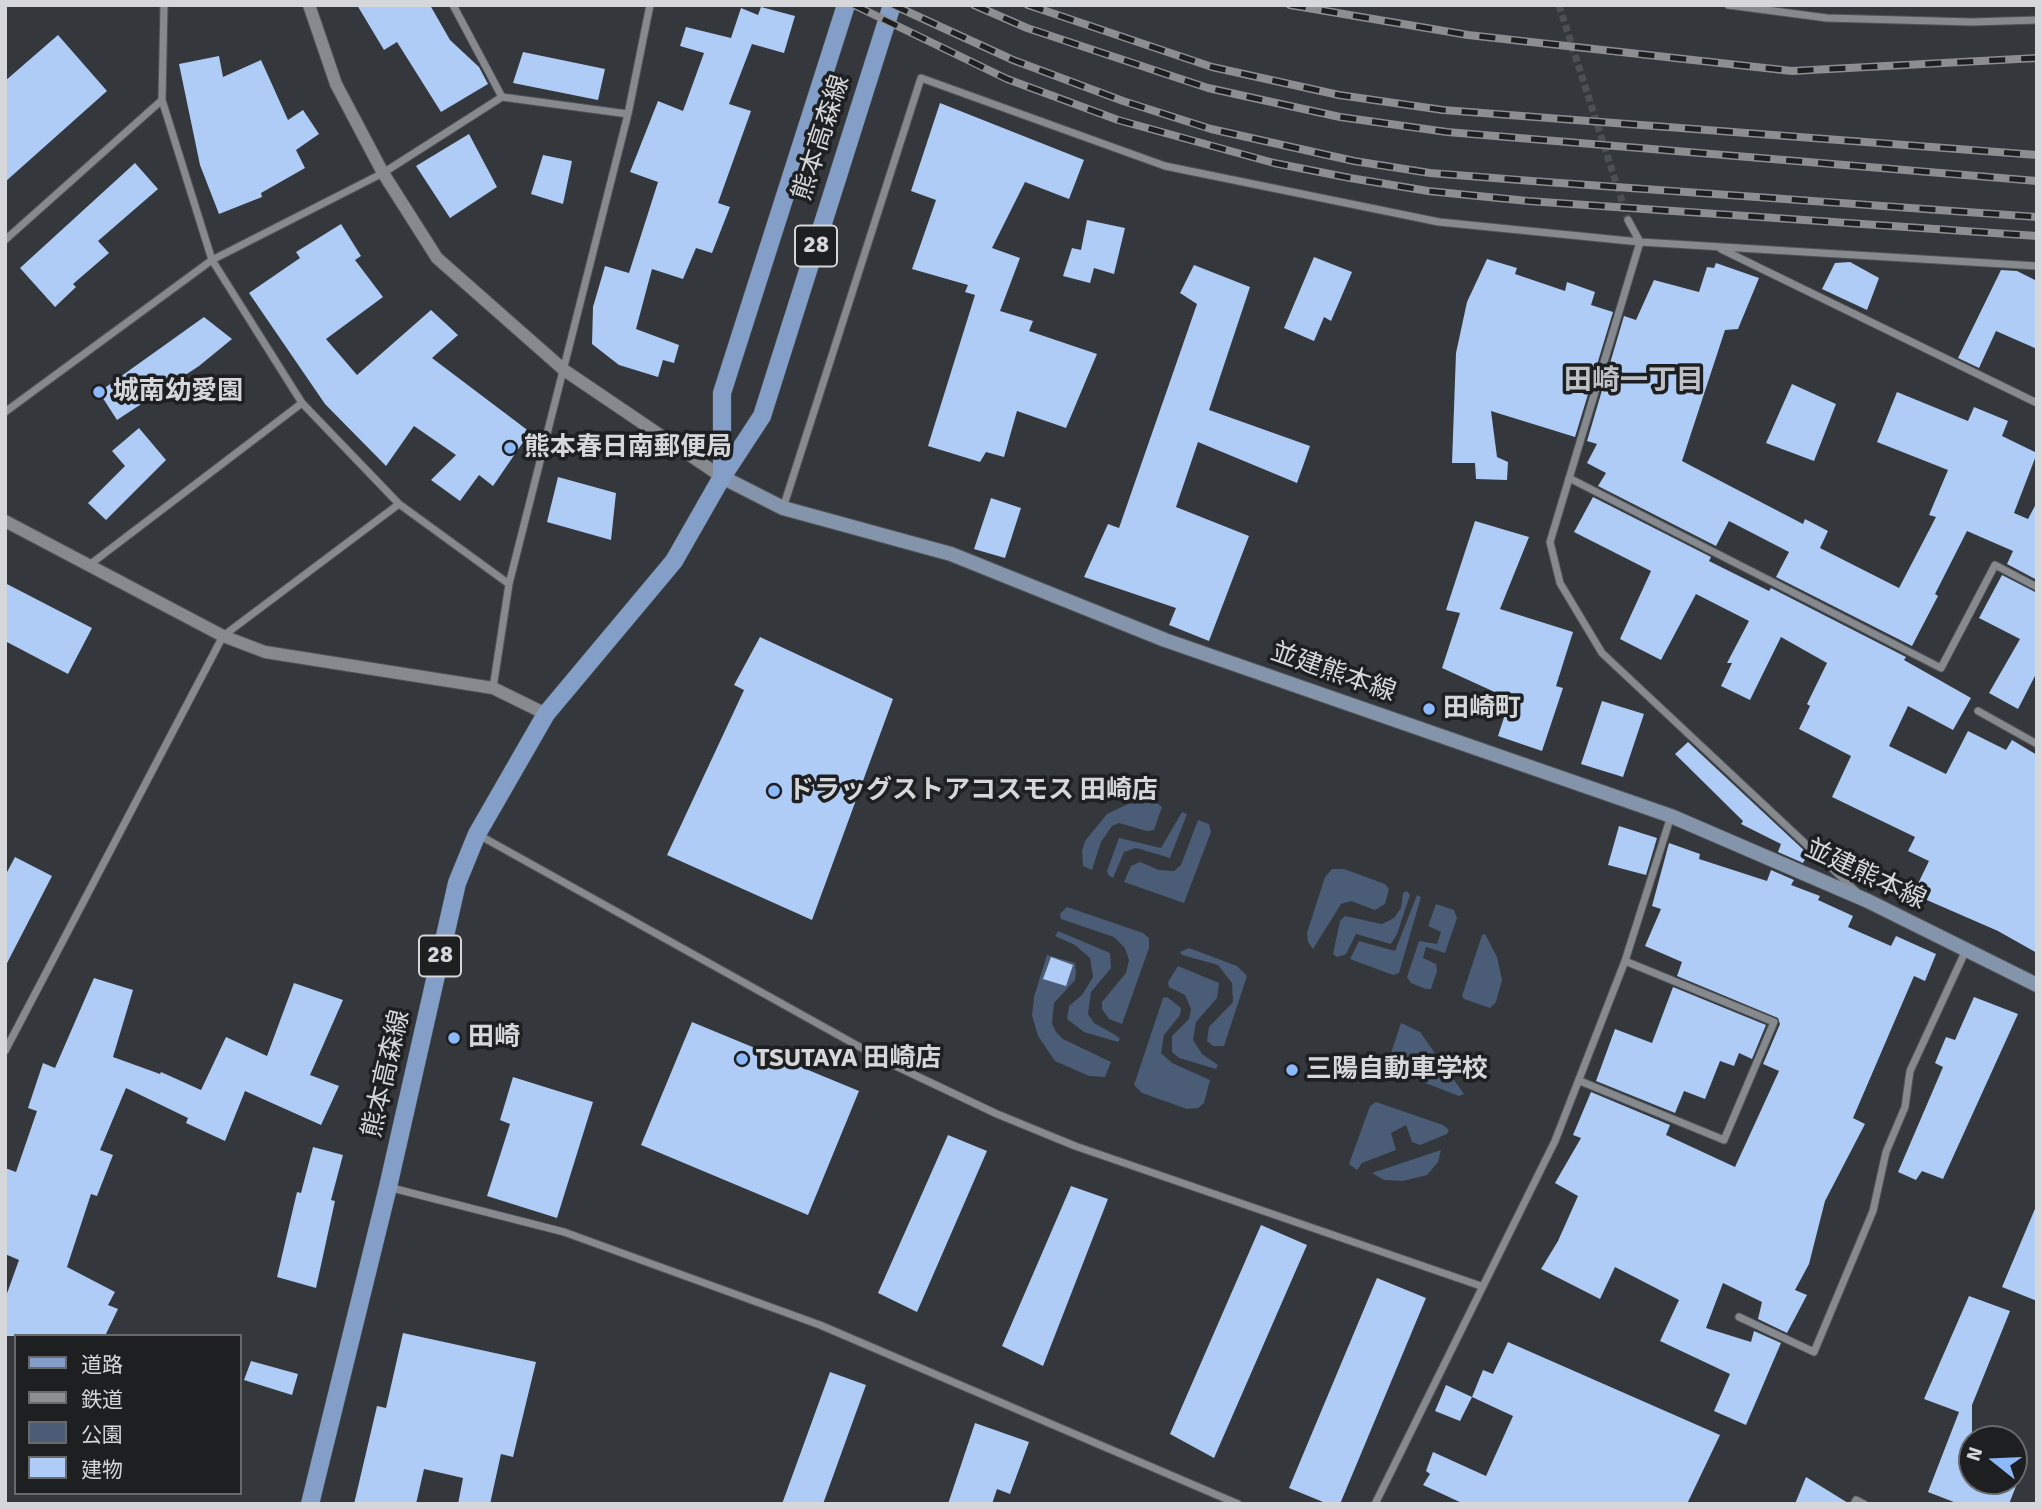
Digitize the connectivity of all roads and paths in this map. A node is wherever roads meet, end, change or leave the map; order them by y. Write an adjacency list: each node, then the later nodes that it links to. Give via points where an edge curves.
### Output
1 (164, 5): 10 (street)
2 (309, 5): 12 (street, via 336,84)
3 (453, 5): 9 (street)
4 (650, 5): 11 (street)
5 (846, 5): 23 (main road, 熊本高森線 / 28, via 722,393)
6 (892, 5): 23 (main road, 熊本高森線 / 28, via 762,416)
7 (1728, 5): 8 (street, via 1827,18)
8 (2037, 20)
9 (502, 97): 11 (street); 12 (street)
10 (162, 100): 14 (street); 17 (street)
11 (628, 114): 19 (street)
12 (383, 173): 17 (street); 19 (street, via 437,258)
13 (1628, 220): 15 (street)
14 (5, 240)
15 (1640, 242): 16 (street); 24 (street); 26 (street, via 1439,222 1165,166 921,78)
16 (1717, 247): 18 (street); 21 (street)
17 (212, 260): 20 (street); 22 (street)
18 (2037, 266)
19 (564, 370): 23 (street); 29 (street)
20 (302, 403): 25 (street); 28 (street)
21 (2037, 403)
22 (5, 412)
23 (722, 477): 26 (main road, 並建熊本線); 34 (main road, 熊本高森線 / 28, via 674,561)
24 (1569, 478): 30 (street, via 1941,668 1995,565); 38 (street, via 1550,542 1560,583 1602,653)
25 (399, 504): 29 (street); 31 (street)
26 (783, 508): 36 (main road, 並建熊本線, via 951,554 1165,640)
27 (5, 521): 28 (street)
28 (88, 566): 31 (street)
29 (509, 584): 32 (street)
30 (2037, 587)
31 (223, 636): 32 (street, via 265,652); 42 (street)
32 (493, 688): 34 (street)
33 (1978, 710): 35 (street)
34 (546, 714): 37 (main road, 熊本高森線 / 28)
35 (2037, 744)
36 (1671, 817): 38 (main road, 並建熊本線); 40 (street)
37 (477, 834): 44 (main road, 熊本高森線 / 28, via 457,883); 45 (street, via 873,1054 997,1114 1075,1146)
38 (1868, 901): 39 (main road, 並建熊本線)
39 (1966, 950): 41 (main road, 並建熊本線); 46 (street, via 1910,1071 1905,1107 1886,1152 1873,1211 1814,1352)
40 (1625, 961): 43 (street); 43 (street, via 1774,1022 1724,1140)
41 (2037, 985)
42 (5, 1051)
43 (1580, 1081): 45 (street, via 1555,1141)
44 (388, 1187): 47 (main road, 熊本高森線 / 28); 48 (street, via 564,1231 820,1325)
45 (1481, 1286): 49 (street)
46 (1739, 1317)
47 (310, 1504)
48 (1238, 1504)
49 (1375, 1504)
50 (1854, 1504): 51 (street, via 1856,1500)
51 (1864, 1504)

